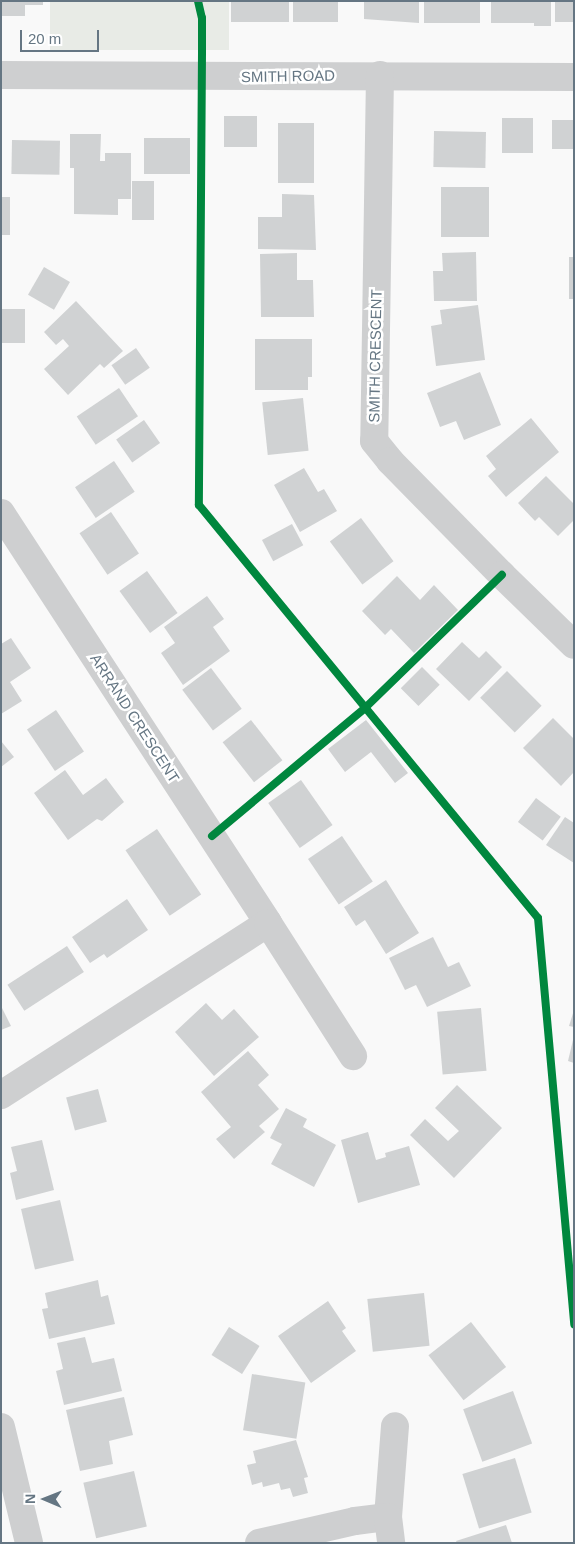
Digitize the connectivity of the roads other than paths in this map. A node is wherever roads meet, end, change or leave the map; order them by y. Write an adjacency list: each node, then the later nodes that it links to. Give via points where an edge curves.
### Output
1 (1, 75): 2 (street, SMITH ROAD)
2 (380, 75): 3 (street, SMITH ROAD); 5 (street, SMITH CRESCENT, via 374,441 481,554)
3 (574, 77)
4 (1, 512): 6 (street, ARRAND CRESCENT)
5 (574, 645)
6 (268, 923): 7 (street, ARRAND CRESCENT); 8 (street)
7 (353, 1056)
8 (1, 1095)
9 (395, 1426): 11 (street)
10 (1, 1427): 12 (street)
11 (389, 1530): 13 (street, via 354,1522)
12 (29, 1543)
13 (259, 1543)

